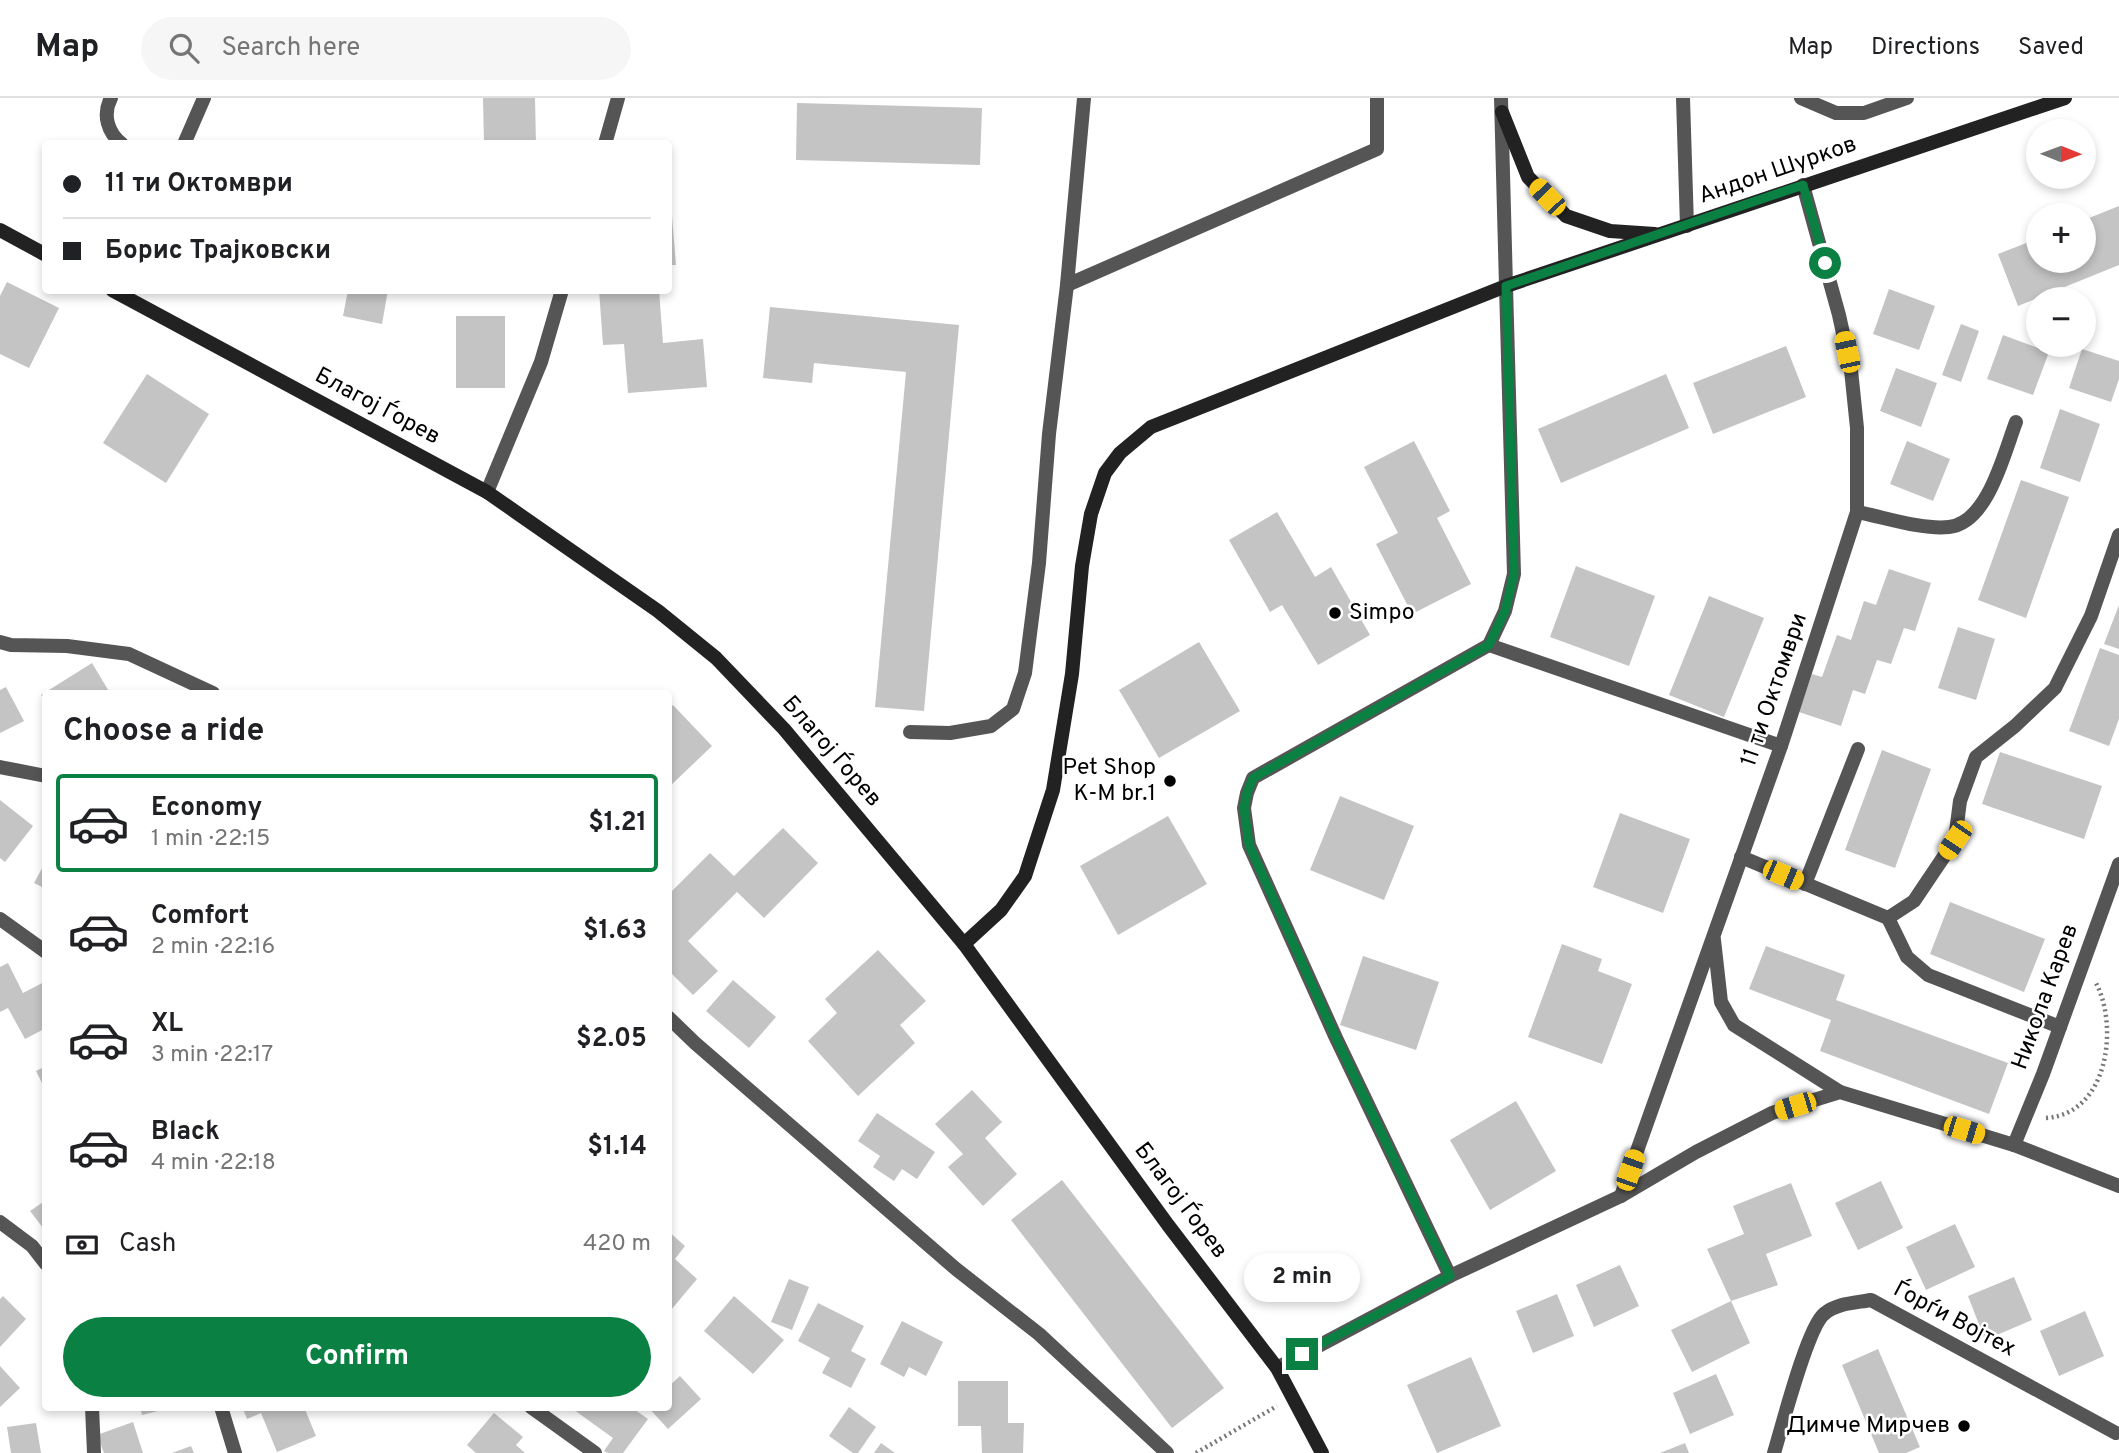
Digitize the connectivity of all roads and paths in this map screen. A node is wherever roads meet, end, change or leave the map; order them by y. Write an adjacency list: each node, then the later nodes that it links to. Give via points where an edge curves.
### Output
1 (111, 98): 11 (street, via 106,118)
2 (204, 98): 12 (street)
3 (618, 98): 13 (street)
4 (1084, 98): 19 (street)
5 (1377, 98): 19 (street, via 1377,149)
6 (1683, 98): 15 (street)
7 (1801, 98): 8 (street, via 1836,113 1864,113)
8 (1907, 98)
9 (2065, 98): 14 (main road, Андон Шурков)
10 (1502, 105): 17 (main road, via 1528,177 1566,216 1609,231); 20 (street)
11 (117, 140)
12 (186, 140)
13 (606, 140)
14 (1803, 185): 15 (main road, Андон Шурков); 25 (street, 11 ти Октомври, via 1851,370 1857,428)
15 (1687, 226): 17 (main road, Андон Шурков)
16 (0, 230): 18 (main road)
17 (1661, 235): 20 (main road, Андон Шурков)
18 (42, 253)
19 (1067, 285): 30 (street, via 1025,674 1013,709 991,726 950,733)
20 (1506, 286): 28 (street, via 1514,574 1505,611); 41 (main road, Андон Шурков, via 1151,426 1120,453 1105,473 1091,514 1053,790 1025,876 1001,909)
21 (121, 294): 24 (main road, Благој Ѓорев)
22 (561, 294): 24 (street, via 541,362)
23 (2016, 422): 25 (street, via 1987,497 1973,515 1952,527)
24 (487, 492): 41 (main road, Благој Ѓорев, via 658,611 716,659 784,729)
25 (1857, 512): 31 (street, 11 ти Октомври)
26 (2119, 535): 38 (street, via 2091,616 2054,688 1976,757 1961,801 1955,840 1914,901)
27 (0, 642): 29 (street, via 129,654)
28 (1489, 645): 31 (street); 55 (street, via 1253,778 1244,808 1249,845)
29 (207, 690)
30 (910, 732)
31 (1781, 746): 35 (street, 11 ти Октомври)
32 (1858, 749): 37 (street)
33 (0, 767): 34 (street)
34 (42, 775)
35 (1741, 857): 37 (street); 40 (street, 11 ти Октомври)
36 (2119, 864): 43 (street, Никола Карев)
37 (1805, 884): 38 (street)
38 (1888, 918): 46 (street, via 1907,957 1928,975)
39 (0, 919): 42 (street)
40 (1713, 932): 48 (street, via 1721,1002 1734,1025); 52 (street, 11 ти Октомври)
41 (964, 944): 56 (main road, Благој Ѓорев)
42 (42, 949)
43 (2081, 967): 44 (path, via 2104,991); 46 (street, Никола Карев)
44 (2112, 1011)
45 (672, 1021): 65 (street, via 956,1269 1039,1334)
46 (2060, 1027): 49 (street, Никола Карев)
47 (2111, 1063): 49 (path, via 2103,1082 2082,1104 2054,1117)
48 (1840, 1092): 50 (street); 52 (street, via 1772,1113)
49 (2024, 1119): 50 (street, Никола Карев)
50 (2014, 1145): 51 (street)
51 (2119, 1186)
52 (1621, 1196): 55 (street)
53 (0, 1222): 54 (street)
54 (42, 1259)
55 (1450, 1276): 56 (street)
56 (1277, 1368): 57 (main road, Благој Ѓорев)
57 (1292, 1398): 66 (path); 67 (main road, Благој Ѓорев)
58 (92, 1411): 62 (street)
59 (223, 1411): 63 (street)
60 (537, 1411): 64 (street)
61 (2116, 1433): 68 (street, Ѓорѓи Војтех, via 1871,1300 1843,1304 1822,1314 1808,1342)
62 (94, 1453)
63 (235, 1453)
64 (595, 1453)
65 (1167, 1453)
66 (1196, 1453)
67 (1322, 1453)
68 (1774, 1453)

